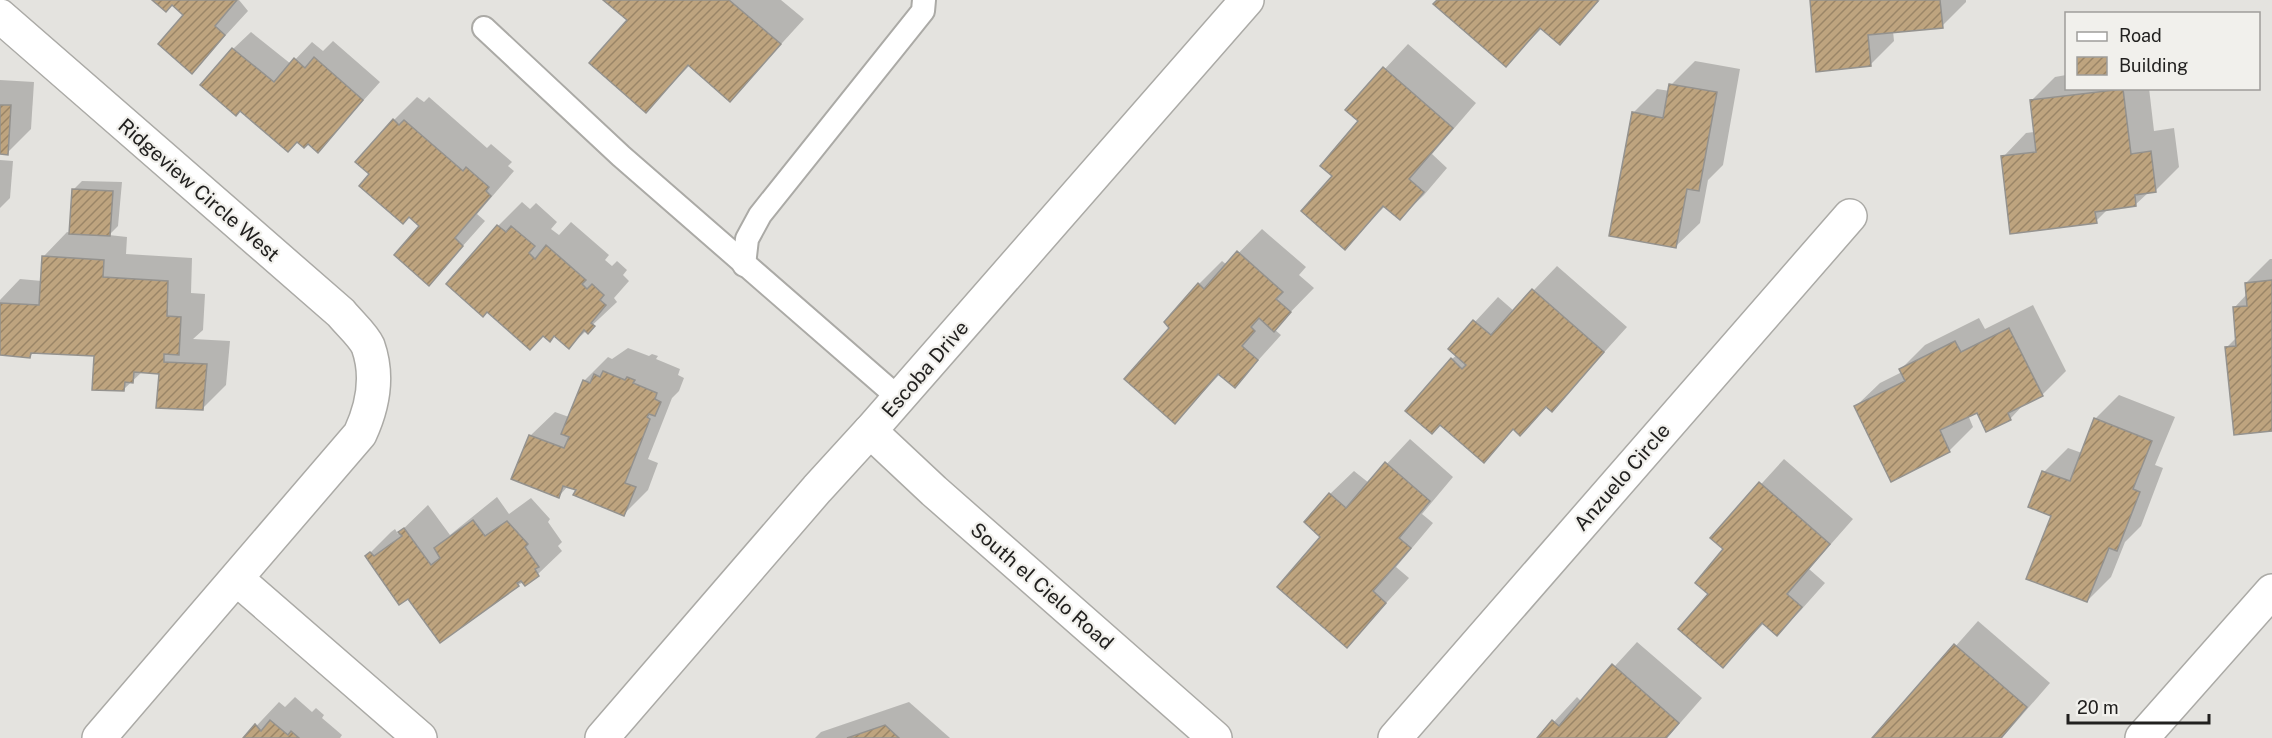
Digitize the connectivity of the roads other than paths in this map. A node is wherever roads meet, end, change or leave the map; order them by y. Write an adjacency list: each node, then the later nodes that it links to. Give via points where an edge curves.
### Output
1 (924, 0): 6 (lane, via 923,11 760,215 747,239)
2 (1247, 0): 7 (street, Escoba Drive)
3 (0, 16): 9 (street, Ridgeview Circle West, via 341,313 367,345 375,379 371,409 360,434)
4 (484, 28): 6 (lane)
5 (1850, 216): 15 (street, Anzuelo Circle)
6 (744, 265): 7 (lane)
7 (900, 399): 8 (street, Escoba Drive)
8 (870, 431): 13 (street, Escoba Drive); 14 (street, South el Cielo Road)
9 (237, 579): 11 (street); 12 (street)
10 (2272, 591): 16 (street)
11 (99, 738)
12 (420, 738)
13 (602, 738)
14 (1215, 738)
15 (1395, 738)
16 (2142, 738)

